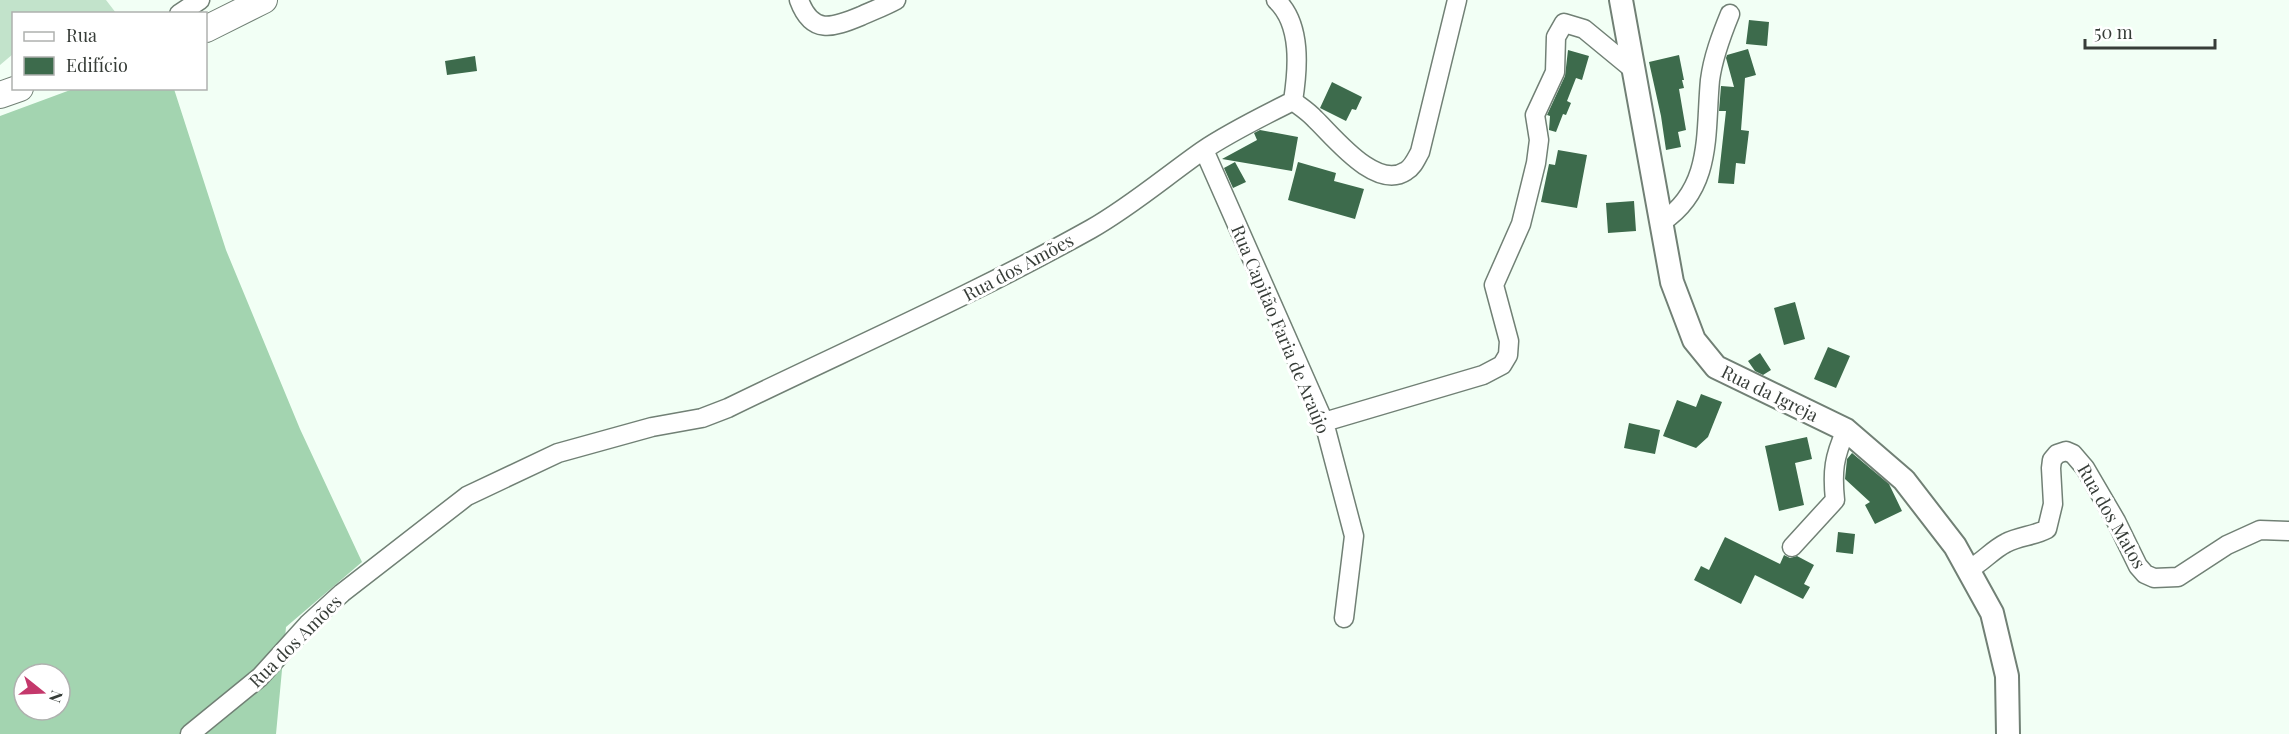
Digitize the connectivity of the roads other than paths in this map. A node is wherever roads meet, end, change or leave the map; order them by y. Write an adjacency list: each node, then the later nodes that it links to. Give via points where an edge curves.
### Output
1 (200, 0): 8 (street)
2 (264, 0): 10 (main road)
3 (800, 0): 4 (street, via 805,15 816,25 830,27)
4 (896, 0)
5 (1275, 0): 14 (street, via 1291,22 1295,42)
6 (1456, 0): 14 (street, via 1420,152 1404,173 1387,175 1366,167)
7 (1621, 0): 11 (street, Rua da Igreja)
8 (181, 12)
9 (1730, 14): 16 (street, via 1717,45 1710,80 1704,158 1687,200)
10 (207, 28)
11 (1635, 71): 16 (street, Rua da Igreja); 17 (street, via 1584,29 1564,23 1556,37 1555,72 1535,115 1539,140 1521,224 1494,285 1509,341 1502,365 1483,375)
12 (14, 90): 13 (main road)
13 (0, 95)
14 (1293, 101): 15 (street, Rua dos Amões)
15 (1204, 150): 17 (street, Rua Capitão Faria de Araújo); 23 (street, Rua dos Amões, via 1125,208 1035,260 728,408 702,418 652,427 558,453 467,496 342,593 260,677)
16 (1662, 222): 18 (street, Rua da Igreja, via 1672,282 1694,340 1716,367)
17 (1324, 422): 22 (street, Rua Capitão Faria de Araújo, via 1354,536)
18 (1846, 430): 20 (street, via 1833,469 1835,500); 21 (street, Rua da Igreja, via 1904,480 1955,546)
19 (2289, 531): 21 (street, Rua dos Matos, via 2260,530 2227,545 2178,577 2154,578 2138,566 2085,468 2066,451 2052,460 2054,504 2047,529 1994,549)
20 (1792, 547)
21 (1968, 570): 24 (street, Rua da Igreja, via 1992,614 2002,655 2007,676)
22 (1344, 618)
23 (190, 734)
24 (2008, 734)

